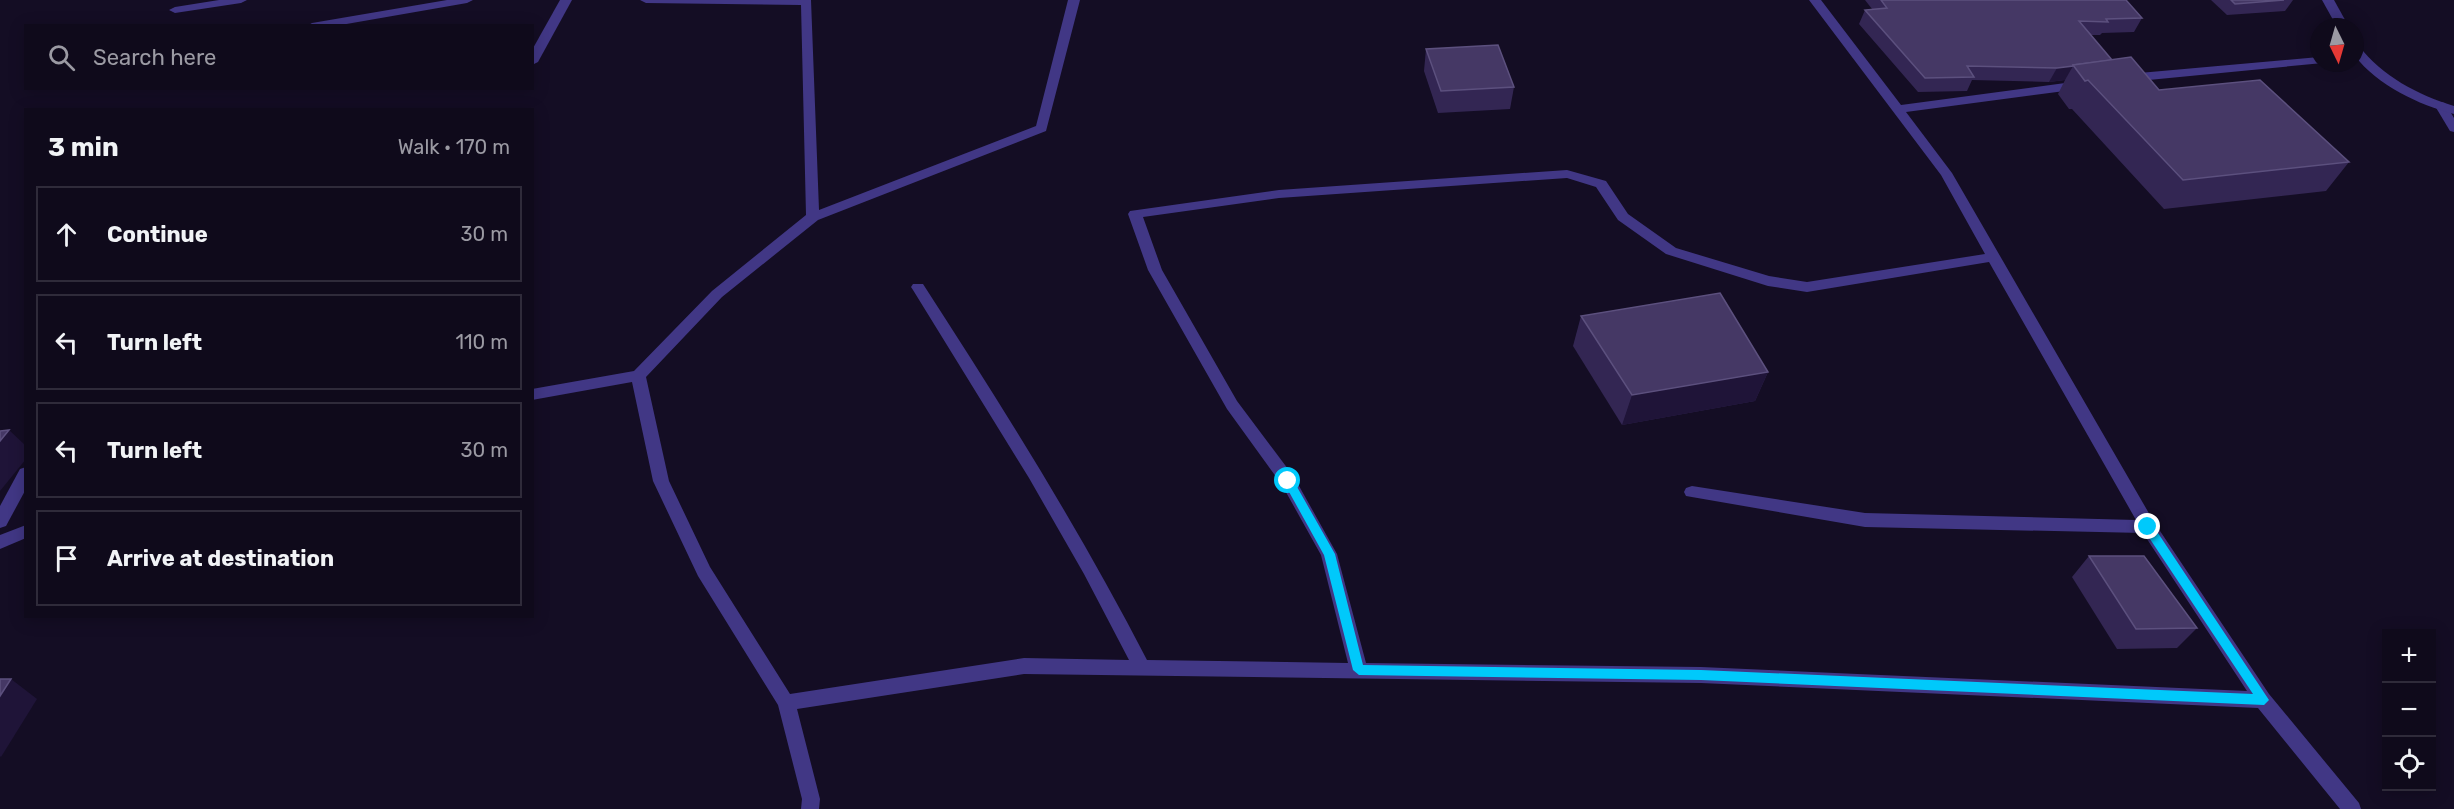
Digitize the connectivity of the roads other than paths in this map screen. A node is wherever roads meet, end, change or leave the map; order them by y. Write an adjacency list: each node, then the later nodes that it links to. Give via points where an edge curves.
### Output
1 (241, 0): 8 (street)
2 (467, 0): 10 (street)
3 (566, 0): 11 (street)
4 (646, 0): 20 (street, via 807,2)
5 (1074, 0): 20 (street, via 1042,128)
6 (1815, 0): 17 (street)
7 (2328, 0): 9 (street)
8 (176, 10)
9 (2338, 18)
10 (324, 24)
11 (534, 58)
12 (2364, 59): 16 (street, via 2408,92)
13 (2310, 62): 14 (street)
14 (2112, 80)
15 (2089, 84): 17 (street)
16 (2441, 106): 18 (street); 19 (street)
17 (1899, 109): 21 (street, via 1946,173)
18 (2454, 110)
19 (2454, 128)
20 (813, 217): 23 (street, via 717,294)
21 (1993, 257): 28 (street); 32 (street, via 1807,286 1768,281 1671,251 1623,218 1601,184 1567,174 1279,194 1135,214 1155,270 1232,405 1288,481 1329,554)
22 (918, 287): 31 (street, via 1106,596)
23 (638, 376): 24 (street); 34 (street, via 662,481 704,571)
24 (534, 395)
25 (24, 477): 27 (street)
26 (1692, 492): 28 (street, via 1865,520)
27 (0, 521)
28 (2148, 527): 33 (street)
29 (24, 532): 30 (street)
30 (0, 542)
31 (1141, 666): 32 (street); 34 (street, via 1024,666)
32 (1359, 670): 33 (street, via 1701,675)
33 (2264, 700): 36 (street)
34 (786, 703): 35 (street, via 811,799)
35 (810, 809)
36 (2352, 809)

